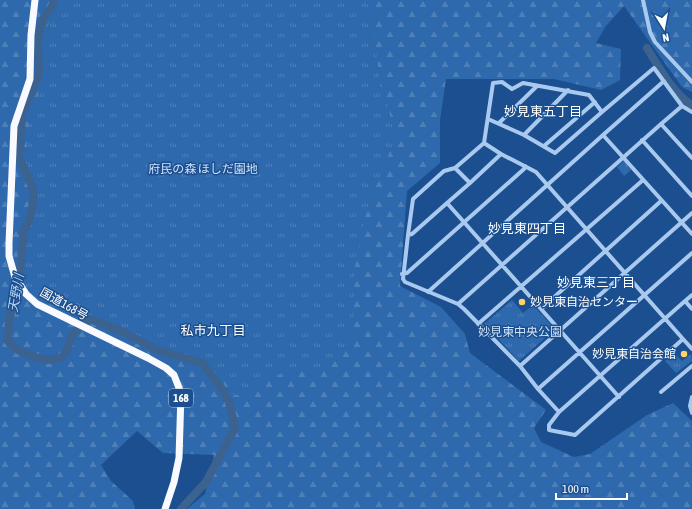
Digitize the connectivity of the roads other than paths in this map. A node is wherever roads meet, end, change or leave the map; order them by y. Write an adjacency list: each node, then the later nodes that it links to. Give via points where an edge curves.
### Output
1 (36, 0): 66 (highway, 国道168号 / 168, via 30,35 30,79 14,126 9,243 12,267 26,294 42,307 166,368 178,382 181,393 179,458)
2 (643, 0): 4 (street, via 650,32 655,42)
3 (664, 80): 8 (street); 9 (street, via 654,68); 14 (street)
4 (692, 82)
5 (537, 86): 6 (street); 11 (street, via 523,83 512,89 502,82 493,83); 12 (street)
6 (568, 90): 7 (street, via 589,95); 15 (street)
7 (595, 102): 9 (street); 18 (street)
8 (682, 106): 10 (street); 13 (street)
9 (602, 112): 18 (street, via 555,153)
10 (692, 112)
11 (488, 119): 12 (street); 17 (street)
12 (498, 123): 15 (street)
13 (661, 124): 16 (street); 21 (street)
14 (603, 134): 20 (street); 26 (street)
15 (524, 135): 18 (street)
16 (642, 140): 20 (street); 27 (street)
17 (484, 143): 19 (street); 23 (street)
18 (544, 146)
19 (501, 154): 22 (street); 25 (street)
20 (623, 157): 24 (street); 30 (street)
21 (692, 158)
22 (525, 166): 26 (street, via 536,172); 32 (street)
23 (455, 168): 25 (street); 36 (street, via 444,171 413,198)
24 (643, 180): 28 (street); 34 (street)
25 (470, 183): 29 (street)
26 (548, 184): 30 (street); 37 (street)
27 (692, 196)
28 (661, 201): 33 (street); 38 (street)
29 (447, 203): 32 (street); 36 (street)
30 (568, 207): 34 (street); 40 (street)
31 (692, 213): 33 (street)
32 (464, 222): 37 (street); 42 (street, via 407,273)
33 (681, 222): 35 (street); 41 (street)
34 (586, 229): 38 (street); 43 (street)
35 (692, 234)
36 (408, 235): 42 (street)
37 (482, 241): 40 (street); 44 (street)
38 (606, 251): 41 (street); 49 (street)
39 (692, 253): 45 (street)
40 (502, 264): 43 (street); 48 (street)
41 (625, 272): 45 (street); 53 (street)
42 (402, 274): 44 (street, via 405,282)
43 (522, 287): 49 (street); 52 (street)
44 (428, 292): 48 (street)
45 (644, 294): 51 (street); 56 (street)
46 (692, 295): 47 (street)
47 (685, 301): 50 (street); 51 (street)
48 (458, 304): 52 (street)
49 (541, 309): 53 (street)
50 (692, 309)
51 (665, 318): 54 (street); 59 (street)
52 (478, 324): 57 (street)
53 (559, 330): 56 (street); 57 (street)
54 (683, 339): 55 (street); 62 (street)
55 (692, 349)
56 (580, 353): 59 (street); 60 (street)
57 (520, 366): 60 (street)
58 (692, 366): 61 (street)
59 (601, 376): 62 (street); 64 (street)
60 (538, 389): 64 (street)
61 (661, 392)
62 (619, 397): 64 (street, via 575,435 549,430 549,425)
63 (692, 397): 65 (street)
64 (559, 412)
65 (692, 413)
66 (165, 509)

